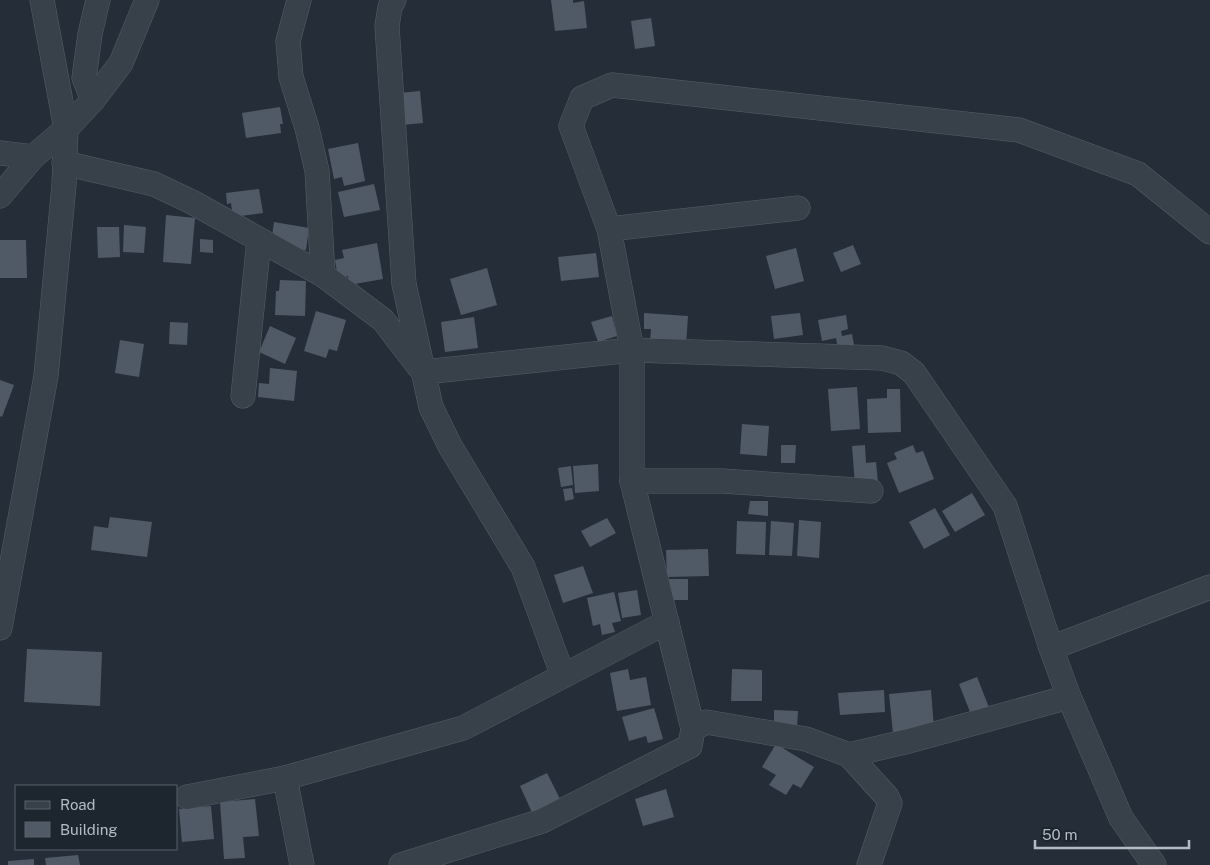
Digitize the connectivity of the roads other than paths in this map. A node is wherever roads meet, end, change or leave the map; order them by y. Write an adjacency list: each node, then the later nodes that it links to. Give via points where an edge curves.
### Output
1 (42, 0): 7 (street)
2 (98, 0): 6 (street, via 84,78)
3 (146, 0): 6 (street, via 121,63)
4 (299, 0): 16 (street, via 288,41 290,68 316,171)
5 (394, 0): 18 (street, via 387,26 404,284)
6 (93, 100): 7 (street)
7 (66, 129): 9 (street); 10 (street)
8 (0, 153): 9 (street)
9 (33, 157): 11 (street)
10 (64, 163): 15 (street, via 154,184); 24 (street, via 46,376)
11 (0, 196)
12 (798, 208): 13 (street)
13 (609, 229): 14 (street, via 571,126 582,98 612,85 1019,130 1138,174); 17 (street)
14 (1210, 232)
15 (259, 240): 16 (street); 19 (street)
16 (324, 275): 18 (street, via 383,320)
17 (632, 350): 18 (street); 20 (street); 25 (street, via 882,358 901,363 914,372 1005,506)
18 (424, 372): 26 (street, via 431,407 450,446 523,568)
19 (243, 396)
20 (632, 481): 21 (street, via 722,481); 23 (street)
21 (871, 491)
22 (1210, 586): 25 (street)
23 (667, 622): 26 (street); 28 (street)
24 (0, 628)
25 (1051, 648): 27 (street)
26 (563, 676): 30 (street, via 463,728)
27 (1069, 697): 29 (street); 35 (street, via 1121,818)
28 (693, 729): 29 (street, via 706,722 806,739); 33 (street, via 690,746 542,821)
29 (849, 755): 34 (street, via 890,803)
30 (285, 778): 31 (street); 32 (street)
31 (187, 797)
32 (302, 865)
33 (401, 865)
34 (869, 865)
35 (1154, 865)

